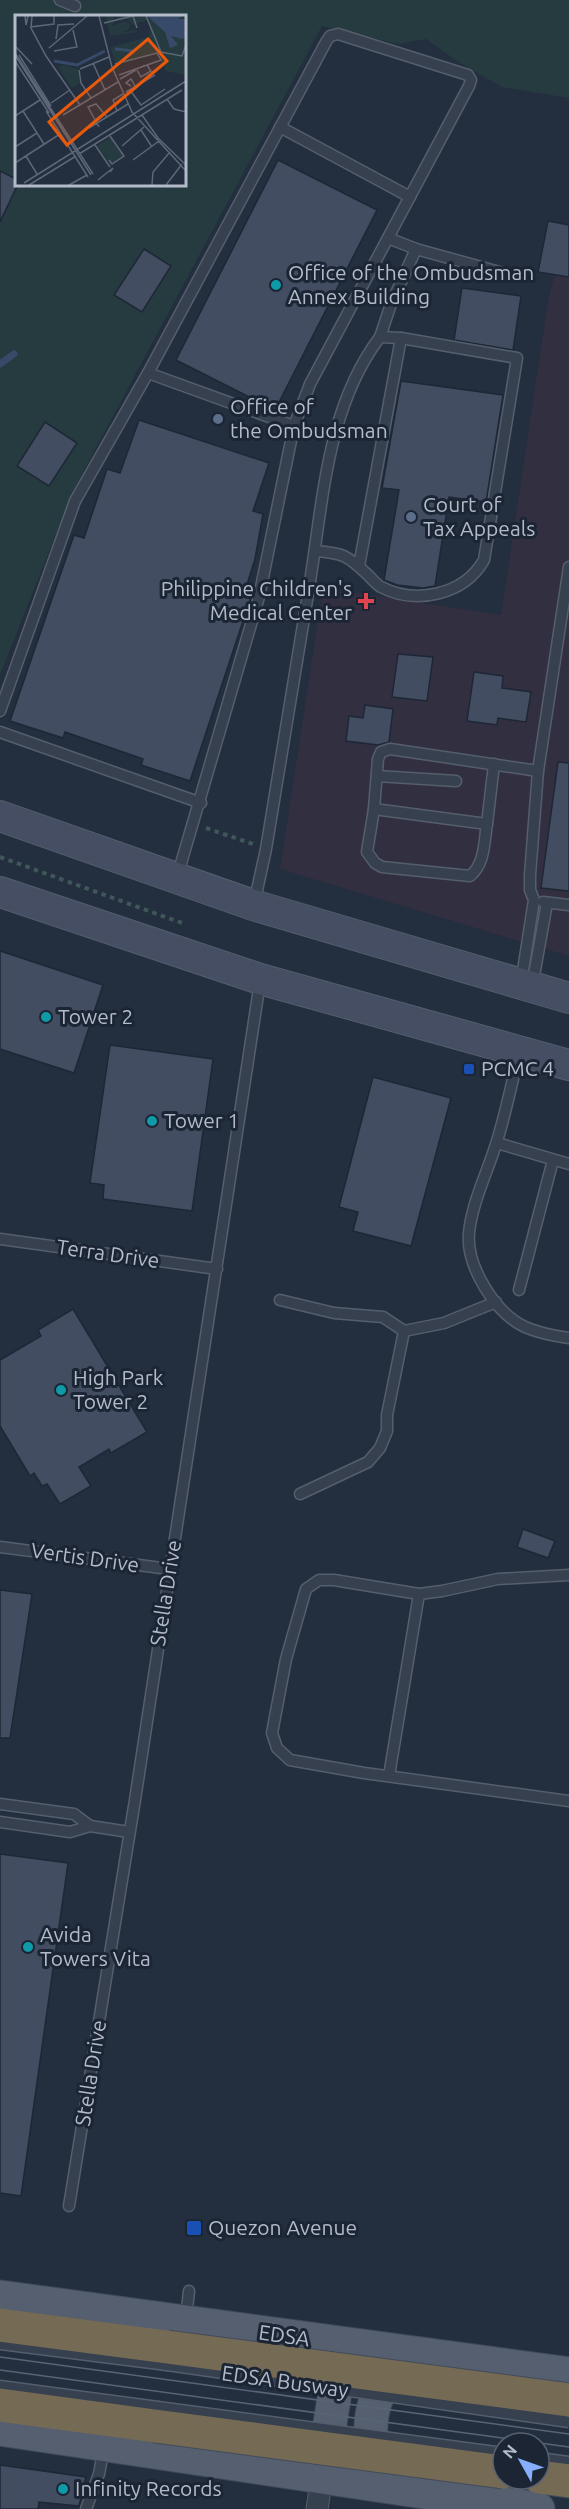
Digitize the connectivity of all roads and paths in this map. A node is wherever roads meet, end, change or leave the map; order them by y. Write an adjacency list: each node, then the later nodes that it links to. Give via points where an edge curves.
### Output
1 (60, 0): 2 (lane)
2 (75, 6)
3 (280, 128): 4 (lane); 4 (lane, via 330,36 338,34 468,75 469,86); 10 (lane)
4 (410, 197): 5 (lane)
5 (388, 238): 6 (lane); 11 (lane, via 310,384)
6 (416, 249): 7 (lane); 8 (lane)
7 (510, 275)
8 (380, 337): 9 (lane); 12 (lane, via 362,360 344,401)
9 (401, 338): 13 (lane); 13 (lane, via 518,359 484,560 462,584 428,597 381,587)
10 (148, 373): 11 (lane); 15 (lane, via 75,501)
11 (294, 426): 21 (lane, via 259,597)
12 (315, 550): 13 (lane, via 348,556); 26 (lane)
13 (359, 567)
14 (569, 567): 18 (lane)
15 (0, 711)
16 (0, 732): 21 (lane)
17 (494, 765): 18 (lane); 19 (lane, via 390,749 381,752); 25 (lane)
18 (538, 771): 30 (lane, via 530,875)
19 (377, 776): 20 (lane); 22 (lane)
20 (456, 781)
21 (201, 803): 24 (lane)
22 (374, 810): 25 (lane); 25 (lane, via 367,852 382,867 470,876 481,861)
23 (0, 816): 28 (main road)
24 (194, 824): 26 (path); 28 (lane)
25 (487, 824)
26 (266, 849): 32 (lane)
27 (0, 856): 34 (path)
28 (177, 877): 32 (main road)
29 (0, 892): 35 (main road)
30 (534, 900): 31 (lane); 36 (lane)
31 (547, 903): 33 (lane); 36 (lane)
32 (254, 905): 36 (main road)
33 (569, 905)
34 (192, 927)
35 (260, 979): 38 (main road); 44 (lane, Stella Drive)
36 (527, 985): 37 (main road)
37 (569, 998)
38 (519, 1053): 39 (main road); 40 (lane)
39 (569, 1065)
40 (496, 1143): 41 (lane); 47 (lane, via 469,1232 473,1264)
41 (553, 1160): 42 (lane); 45 (lane)
42 (569, 1164)
43 (0, 1239): 44 (lane, Terra Drive)
44 (217, 1269): 52 (lane, Stella Drive)
45 (519, 1290)
46 (280, 1300): 48 (lane, via 334,1313 383,1317)
47 (496, 1302): 48 (lane, via 444,1323); 49 (lane, via 523,1326)
48 (405, 1331): 50 (lane, via 387,1431 380,1448 368,1462)
49 (569, 1338)
50 (300, 1494)
51 (0, 1547): 52 (lane, Vertis Drive)
52 (169, 1569): 60 (lane, Stella Drive)
53 (569, 1575): 54 (lane, via 498,1579)
54 (419, 1594): 55 (lane); 55 (lane, via 334,1580 319,1580 306,1589 286,1659 272,1733 277,1748 290,1760)
55 (389, 1776): 56 (lane)
56 (569, 1801)
57 (0, 1804): 59 (lane, via 74,1814)
58 (0, 1822): 59 (lane, via 70,1832)
59 (90, 1826): 60 (lane)
60 (129, 1832): 61 (lane, Stella Drive)
61 (69, 2206)
62 (0, 2297): 64 (main road, EDSA)
63 (0, 2325): 64 (highway, EDSA)
64 (177, 2331): 65 (main road, EDSA); 66 (lane, EDSA Busway); 70 (highway, EDSA, bridge); 73 (lane, EDSA Busway, bridge)
65 (323, 2342): 67 (main road, EDSA); 80 (main road, via 337,2367 338,2379)
66 (0, 2344)
67 (417, 2355): 68 (main road, EDSA); 83 (main road, via 387,2379 372,2410 371,2444 376,2461)
68 (560, 2370)
69 (0, 2386): 72 (lane, EDSA Busway)
70 (569, 2400)
71 (0, 2405): 72 (highway)
72 (157, 2416): 76 (lane, EDSA Busway, bridge); 79 (highway, bridge)
73 (569, 2422)
74 (0, 2429): 75 (main road)
75 (105, 2444): 80 (main road); 86 (lane)
76 (491, 2452)
77 (551, 2460): 78 (lane)
78 (569, 2462)
79 (491, 2470)
80 (322, 2477): 83 (main road); 87 (street)
81 (551, 2479): 82 (highway)
82 (569, 2481)
83 (396, 2489): 85 (main road)
84 (569, 2495): 85 (main road, via 480,2484)
85 (460, 2503): 88 (main road)
86 (86, 2509)
87 (317, 2509)
88 (538, 2509)

